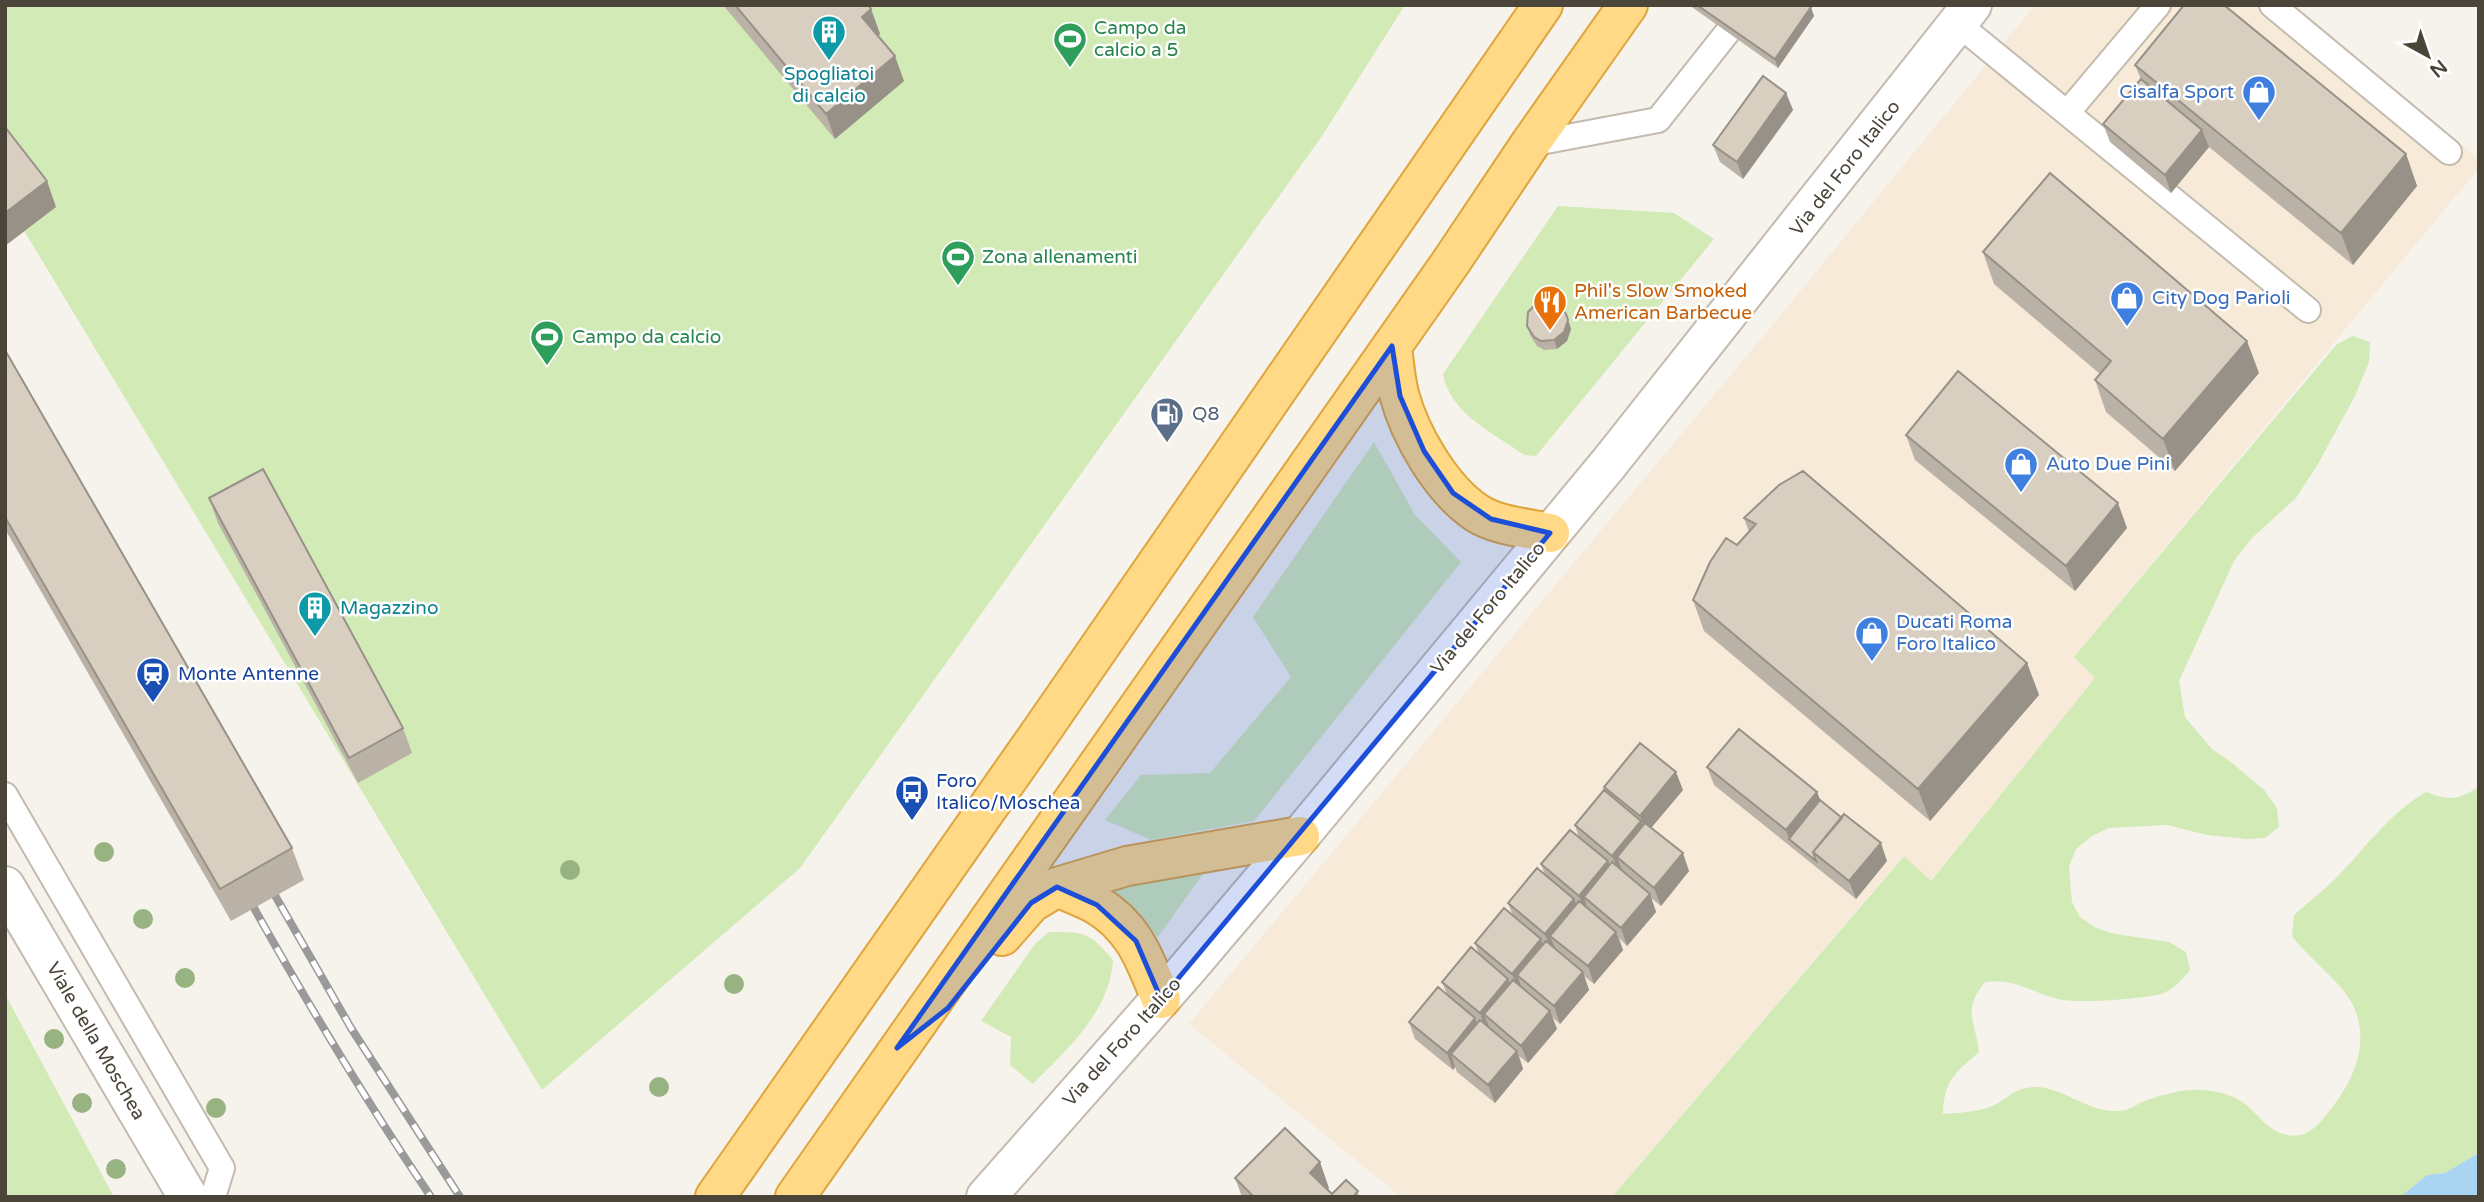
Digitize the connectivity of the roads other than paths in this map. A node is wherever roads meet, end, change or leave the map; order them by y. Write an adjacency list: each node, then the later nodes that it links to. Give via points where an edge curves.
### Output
1 (1543, 5): 21 (highway)
2 (1628, 5): 8 (highway)
3 (1749, 5): 8 (lane, via 1658,120)
4 (2158, 5): 7 (lane)
5 (2272, 5): 9 (lane)
6 (1965, 15): 7 (lane); 12 (street, Via del Foro Italico)
7 (2067, 113): 10 (lane)
8 (1530, 144): 11 (highway)
9 (2449, 152)
10 (2308, 310)
11 (1392, 346): 12 (highway, via 1400,396 1424,451 1453,493 1491,519); 18 (highway)
12 (1550, 533): 14 (street, Via del Foro Italico)
13 (5, 795): 20 (lane, via 222,1168)
14 (1300, 836): 16 (highway, via 1127,866); 17 (street, Via del Foro Italico)
15 (5, 886): 19 (street, Viale della Moschea)
16 (1057, 887): 17 (highway, via 1097,905 1136,941); 18 (highway, via 1031,903 999,938 948,1008)
17 (1161, 999): 23 (street, Via del Foro Italico)
18 (897, 1048): 22 (highway)
19 (188, 1197)
20 (213, 1197)
21 (715, 1197)
22 (795, 1197)
23 (986, 1197)

